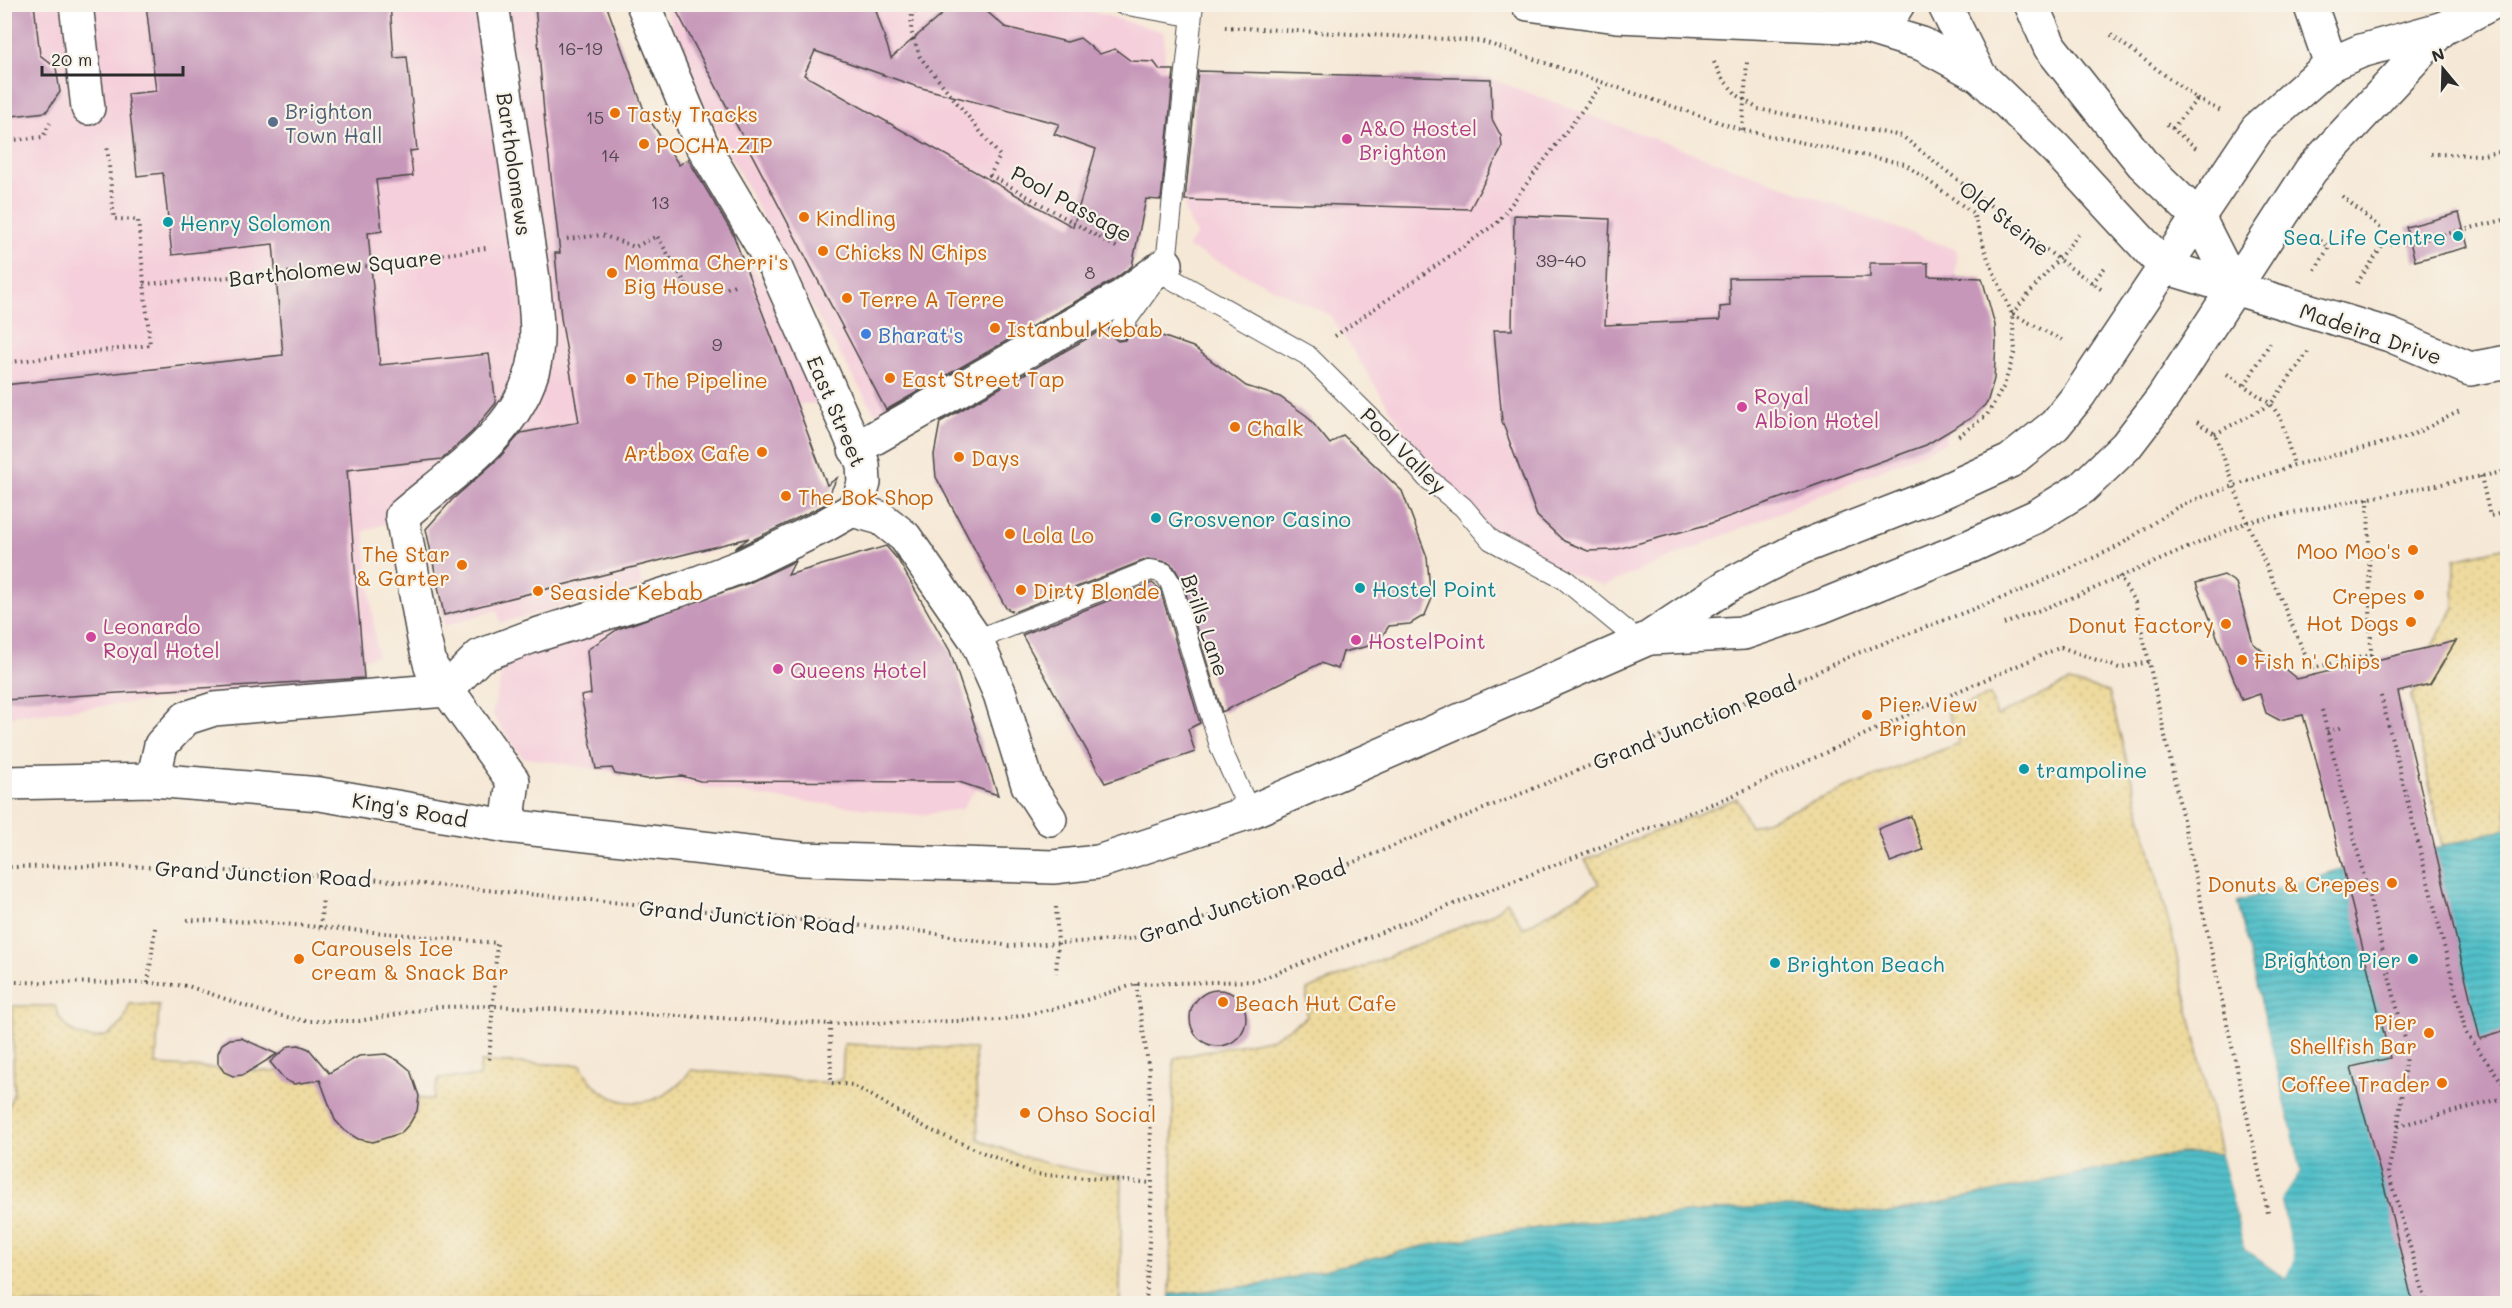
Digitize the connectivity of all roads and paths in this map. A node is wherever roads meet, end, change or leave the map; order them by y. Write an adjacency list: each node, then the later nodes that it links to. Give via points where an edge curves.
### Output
1 (76, 4): 22 (main road)
2 (492, 4): 31 (main road, Bartholomews)
3 (643, 4): 46 (main road, East Street, via 701,143 776,269)
4 (925, 4): 33 (path, Pool Passage, via 912,13 911,31 920,57 1000,156 990,175 1128,254)
5 (1122, 4): 12 (lane)
6 (1528, 4): 13 (main road, via 1617,16)
7 (1898, 4): 16 (main road, via 1893,12)
8 (1944, 4): 19 (main road)
9 (2031, 4): 29 (main road, via 2050,46 2142,163)
10 (2310, 4): 18 (main road)
11 (2490, 4): 17 (main road)
12 (1191, 10): 33 (lane)
13 (1694, 19): 14 (main road); 21 (path, Old Steine, via 1721,77)
14 (1748, 22): 16 (main road); 21 (path)
15 (1223, 27): 20 (path, via 1481,41)
16 (1866, 27): 19 (main road, via 1922,44)
17 (2444, 28): 18 (main road, via 2361,51); 36 (main road, via 2311,171)
18 (2331, 64): 29 (main road, via 2257,129)
19 (1980, 76): 34 (main road, via 2063,157)
20 (1602, 84): 24 (path); 41 (path, via 1497,223)
21 (1745, 100): 24 (path); 38 (path, Old Steine, via 1758,109 1902,136 2058,259)
22 (88, 108): 26 (path, via 55,115 43,137); 35 (path, via 103,108 114,219 138,220)
23 (2163, 121): 25 (path, via 2197,149)
24 (1742, 130): 45 (path, via 1905,164 1973,213 2012,314 2015,332 2015,351 2004,386)
25 (2204, 140)
26 (4, 141)
27 (2508, 150): 28 (path, via 2482,155)
28 (2431, 154)
29 (2198, 217): 34 (main road); 36 (main road)
30 (2508, 219): 32 (path, via 2409,243)
31 (526, 240): 35 (path, Bartholomew Square, via 370,266); 37 (path, Bartholomew Square, via 602,235 635,247 657,236); 63 (main road, Bartholomews, via 537,324 536,354 528,384 501,430 402,516 431,667)
32 (2384, 244)
33 (1166, 264): 39 (lane); 41 (lane, Pool Valley, via 1172,279); 46 (main road, via 1123,296)
34 (2165, 267): 36 (main road); 38 (main road)
35 (144, 284): 43 (path, via 150,345)
36 (2234, 288): 40 (main road); 42 (main road, Madeira Drive, via 2390,335 2470,369)
37 (692, 294)
38 (2136, 312): 57 (main road, via 2055,425 2010,461 1800,548 1727,586)
39 (1120, 329)
40 (2194, 351): 47 (path, via 2271,404 2281,419); 57 (main road, via 2126,446 2082,488 2037,516 1852,594 1744,633)
41 (1308, 355): 57 (lane, Pool Valley, via 1427,478 1463,507 1491,540 1564,579)
42 (2508, 362)
43 (4, 363)
44 (2464, 410): 47 (path, via 2408,437)
45 (1987, 416)
46 (855, 449): 51 (main road, East Street, via 863,464 864,483)
47 (2294, 465): 81 (path, Grand Junction Road, via 2176,508 2117,548 2023,590 1853,655 1288,889 1129,939)
48 (2508, 471): 49 (path)
49 (2481, 476): 50 (path); 52 (path, via 2490,516)
50 (2368, 497): 53 (path); 58 (path)
51 (852, 510): 56 (main road, via 880,518 905,537); 63 (main road, via 742,566 480,656)
52 (2508, 512)
53 (2247, 522): 54 (path); 61 (path)
54 (2119, 576): 55 (path); 60 (path, via 2135,602)
55 (2004, 624)
56 (976, 640): 72 (lane, Brills Lane, via 1151,570 1164,573 1171,584 1221,749); 73 (main road, via 1000,694 1028,785)
57 (1644, 640): 72 (main road)
58 (2371, 655): 59 (path); 61 (path)
59 (2372, 661)
60 (2149, 662): 85 (path, via 2119,668 2061,647 1732,796 1256,981); 93 (path)
61 (2312, 668): 62 (path)
62 (2314, 675)
63 (446, 690): 70 (main road, via 214,709 186,718 161,745); 74 (main road, via 513,781)
64 (2381, 696): 66 (path)
65 (2322, 710): 69 (path)
66 (2386, 717): 67 (path); 89 (path, via 2466,1033)
67 (2378, 719)
68 (2342, 727): 69 (path)
69 (2327, 732): 91 (path, via 2407,1047)
70 (153, 780): 71 (main road, King's Road); 74 (main road, King's Road, via 320,794)
71 (4, 783)
72 (1250, 812): 74 (main road, via 1098,862 1053,867 802,859)
73 (1050, 819)
74 (507, 826)
75 (4, 867): 81 (path, Grand Junction Road, via 126,866 349,877 927,932 1009,946)
76 (323, 898): 79 (path)
77 (1057, 917): 81 (path)
78 (186, 920): 79 (path)
79 (320, 927): 86 (path, via 497,943)
80 (155, 928): 84 (path)
81 (1058, 942): 82 (path)
82 (1056, 973)
83 (4, 982): 84 (path)
84 (148, 983): 86 (path, via 188,986 263,1012 306,1021 359,1021 438,1007)
85 (1136, 984): 87 (path, via 1070,1005 1001,1020); 92 (path, via 1149,1063)
86 (494, 1006): 87 (path); 88 (path)
87 (830, 1024): 92 (path, via 831,1083 853,1085 930,1130 1034,1174)
88 (489, 1062)
89 (2508, 1090)
90 (2508, 1097): 91 (path)
91 (2398, 1126): 95 (path, via 2388,1172)
92 (1152, 1183): 94 (path)
93 (2268, 1213)
94 (1146, 1304)
95 (2427, 1304)

